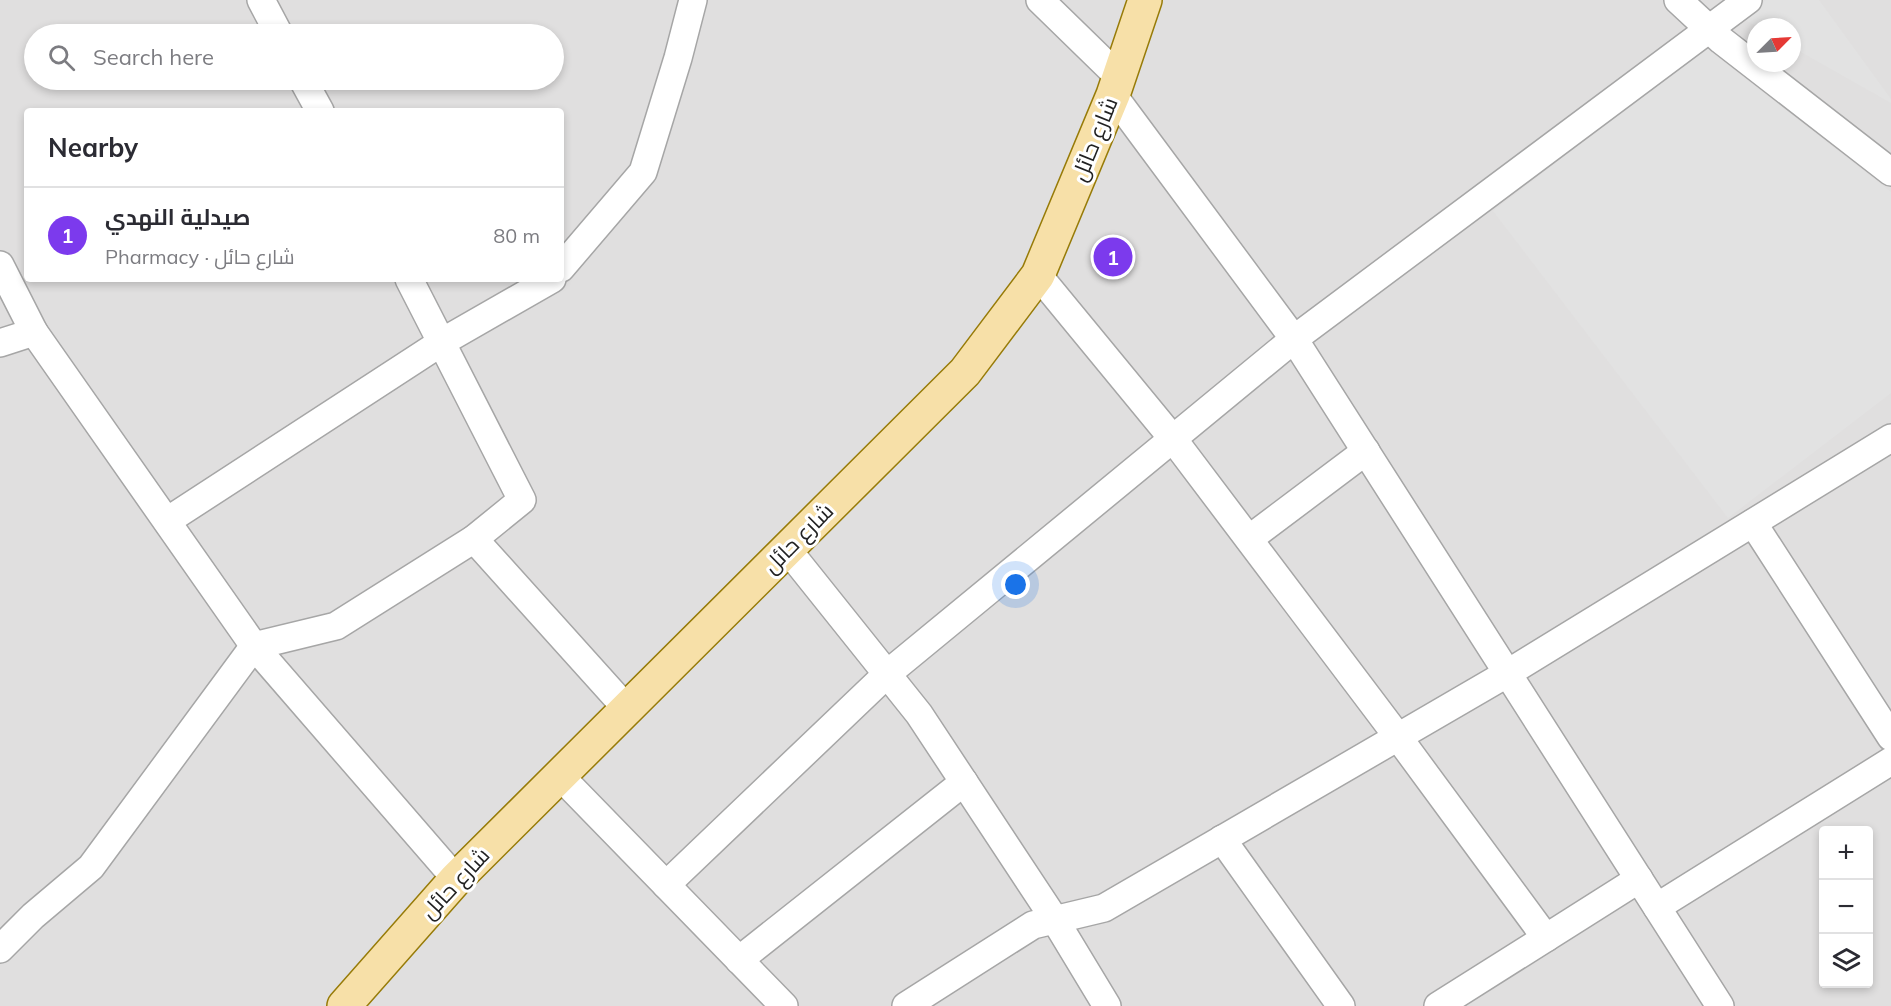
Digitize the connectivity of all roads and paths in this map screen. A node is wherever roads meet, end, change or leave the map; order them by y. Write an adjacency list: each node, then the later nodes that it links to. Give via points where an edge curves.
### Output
1 (261, 0): 7 (street)
2 (693, 0): 13 (street, via 643,172)
3 (1041, 0): 9 (street)
4 (1144, 0): 9 (main road, شارع حائل)
5 (1678, 0): 8 (street)
6 (1748, 0): 8 (street)
7 (274, 24)
8 (1709, 29): 12 (street); 19 (street)
9 (1116, 86): 15 (main road, شارع حائل); 19 (street)
10 (308, 90): 11 (street)
11 (318, 108)
12 (1891, 172)
13 (564, 264)
14 (0, 265): 18 (street)
15 (1038, 275): 23 (street); 29 (main road, شارع حائل, via 965,372)
16 (411, 282): 20 (street)
17 (547, 282): 20 (street)
18 (34, 332): 21 (street); 25 (street)
19 (1294, 339): 23 (street); 24 (street)
20 (442, 342): 25 (street); 27 (street, via 522,500)
21 (0, 343)
22 (1891, 438): 26 (street)
23 (1173, 439): 28 (street); 32 (street)
24 (1366, 451): 28 (street); 31 (street)
25 (167, 521): 30 (street)
26 (1753, 523): 31 (street); 35 (street)
27 (474, 539): 30 (street, via 336,626); 33 (street)
28 (1249, 539): 34 (street)
29 (787, 549): 32 (street); 33 (main road, شارع حائل)
30 (254, 646): 40 (street); 46 (street, via 91,867)
31 (1508, 673): 34 (street); 41 (street)
32 (887, 674): 38 (street); 42 (street)
33 (627, 709): 37 (main road, شارع حائل)
34 (1398, 737): 39 (street); 45 (street)
35 (1891, 737)
36 (1891, 761): 43 (street)
37 (560, 776): 40 (main road, شارع حائل); 42 (street)
38 (964, 782): 44 (street); 47 (street)
39 (1222, 839): 44 (street, via 1104,908); 52 (street)
40 (456, 879): 48 (main road, شارع حائل)
41 (1639, 879): 43 (street); 45 (street)
42 (666, 885): 47 (street)
43 (1657, 907): 54 (street)
44 (1055, 920): 50 (street, via 1033,925); 51 (street)
45 (1546, 938): 53 (street)
46 (0, 949)
47 (739, 960): 49 (street)
48 (344, 1006)
49 (784, 1006)
50 (906, 1006)
51 (1107, 1006)
52 (1341, 1006)
53 (1438, 1006)
54 (1720, 1006)

